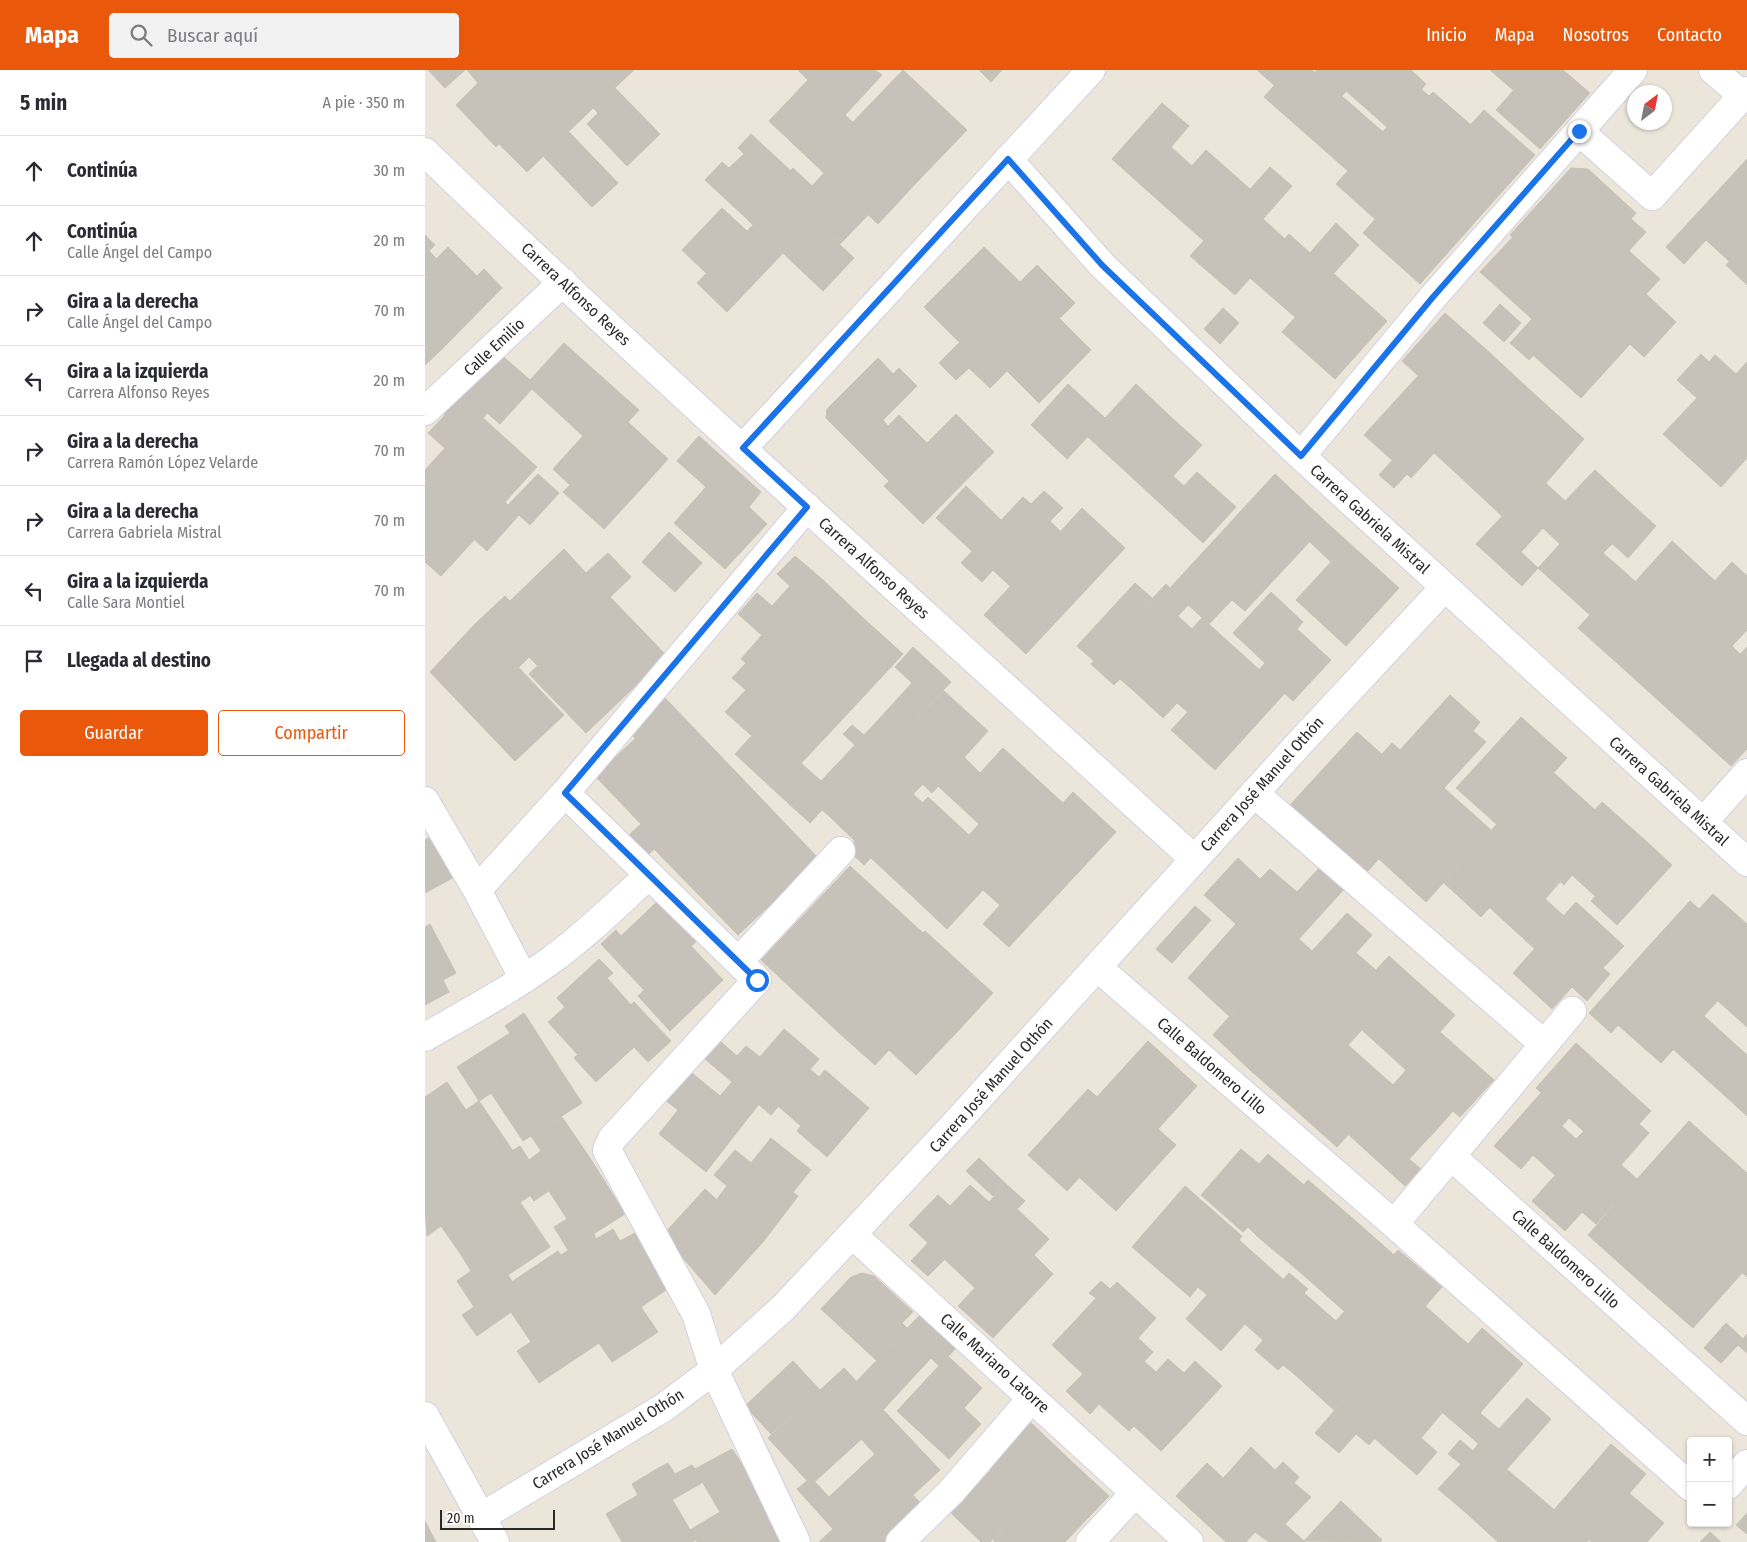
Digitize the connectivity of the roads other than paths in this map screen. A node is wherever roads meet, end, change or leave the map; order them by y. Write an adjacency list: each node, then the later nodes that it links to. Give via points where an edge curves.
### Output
1 (1091, 70): 7 (street)
2 (1633, 70): 5 (street)
3 (1713, 70): 4 (street)
4 (1745, 93): 5 (street, via 1652,196)
5 (1579, 131): 11 (street, via 1421,310)
6 (425, 152): 8 (street, Carrera Alfonso Reyes)
7 (1008, 159): 10 (street); 11 (street, Carrera Gabriela Mistral, via 1102,265)
8 (563, 282): 9 (street, Calle Emilio); 10 (street, Carrera Alfonso Reyes)
9 (425, 411)
10 (743, 448): 12 (street, Carrera Alfonso Reyes)
11 (1301, 456): 13 (street, Carrera Gabriela Mistral)
12 (807, 507): 15 (street); 20 (street, Carrera Alfonso Reyes)
13 (1445, 587): 16 (street, Carrera José Manuel Othón); 18 (street, Carrera Gabriela Mistral)
14 (1747, 772): 18 (street)
15 (565, 793): 22 (street); 23 (street)
16 (1254, 793): 20 (street, Carrera José Manuel Othón); 29 (street)
17 (425, 801): 23 (street)
18 (1703, 822): 21 (street, Carrera Gabriela Mistral)
19 (841, 851): 24 (street)
20 (1195, 859): 25 (street, Carrera José Manuel Othón)
21 (1747, 862)
22 (648, 876): 24 (street); 26 (street, via 587,932)
23 (477, 890): 26 (street)
24 (739, 961): 33 (street, via 757,980 612,1139 607,1150 696,1314)
25 (1097, 967): 31 (street, Calle Baldomero Lillo); 32 (street, Carrera José Manuel Othón)
26 (524, 979): 28 (street)
27 (1572, 1011): 29 (street)
28 (425, 1037)
29 (1545, 1044): 30 (street)
30 (1451, 1156): 31 (street); 36 (street, Calle Baldomero Lillo)
31 (1394, 1224): 39 (street, Calle Baldomero Lillo)
32 (853, 1235): 33 (street, Carrera José Manuel Othón, via 783,1308); 34 (street, Calle Mariano Latorre)
33 (713, 1370): 41 (street, Carrera José Manuel Othón, via 663,1408); 43 (street)
34 (1032, 1398): 40 (street, Calle Mariano Latorre); 44 (street, via 951,1492)
35 (425, 1416): 41 (street)
36 (1747, 1421)
37 (1747, 1464): 38 (street)
38 (1731, 1482)
39 (1687, 1483)
40 (1135, 1493): 45 (street); 46 (street, Calle Mariano Latorre)
41 (481, 1517): 42 (street)
42 (495, 1542)
43 (796, 1542)
44 (899, 1542)
45 (1091, 1542)
46 (1189, 1542)

